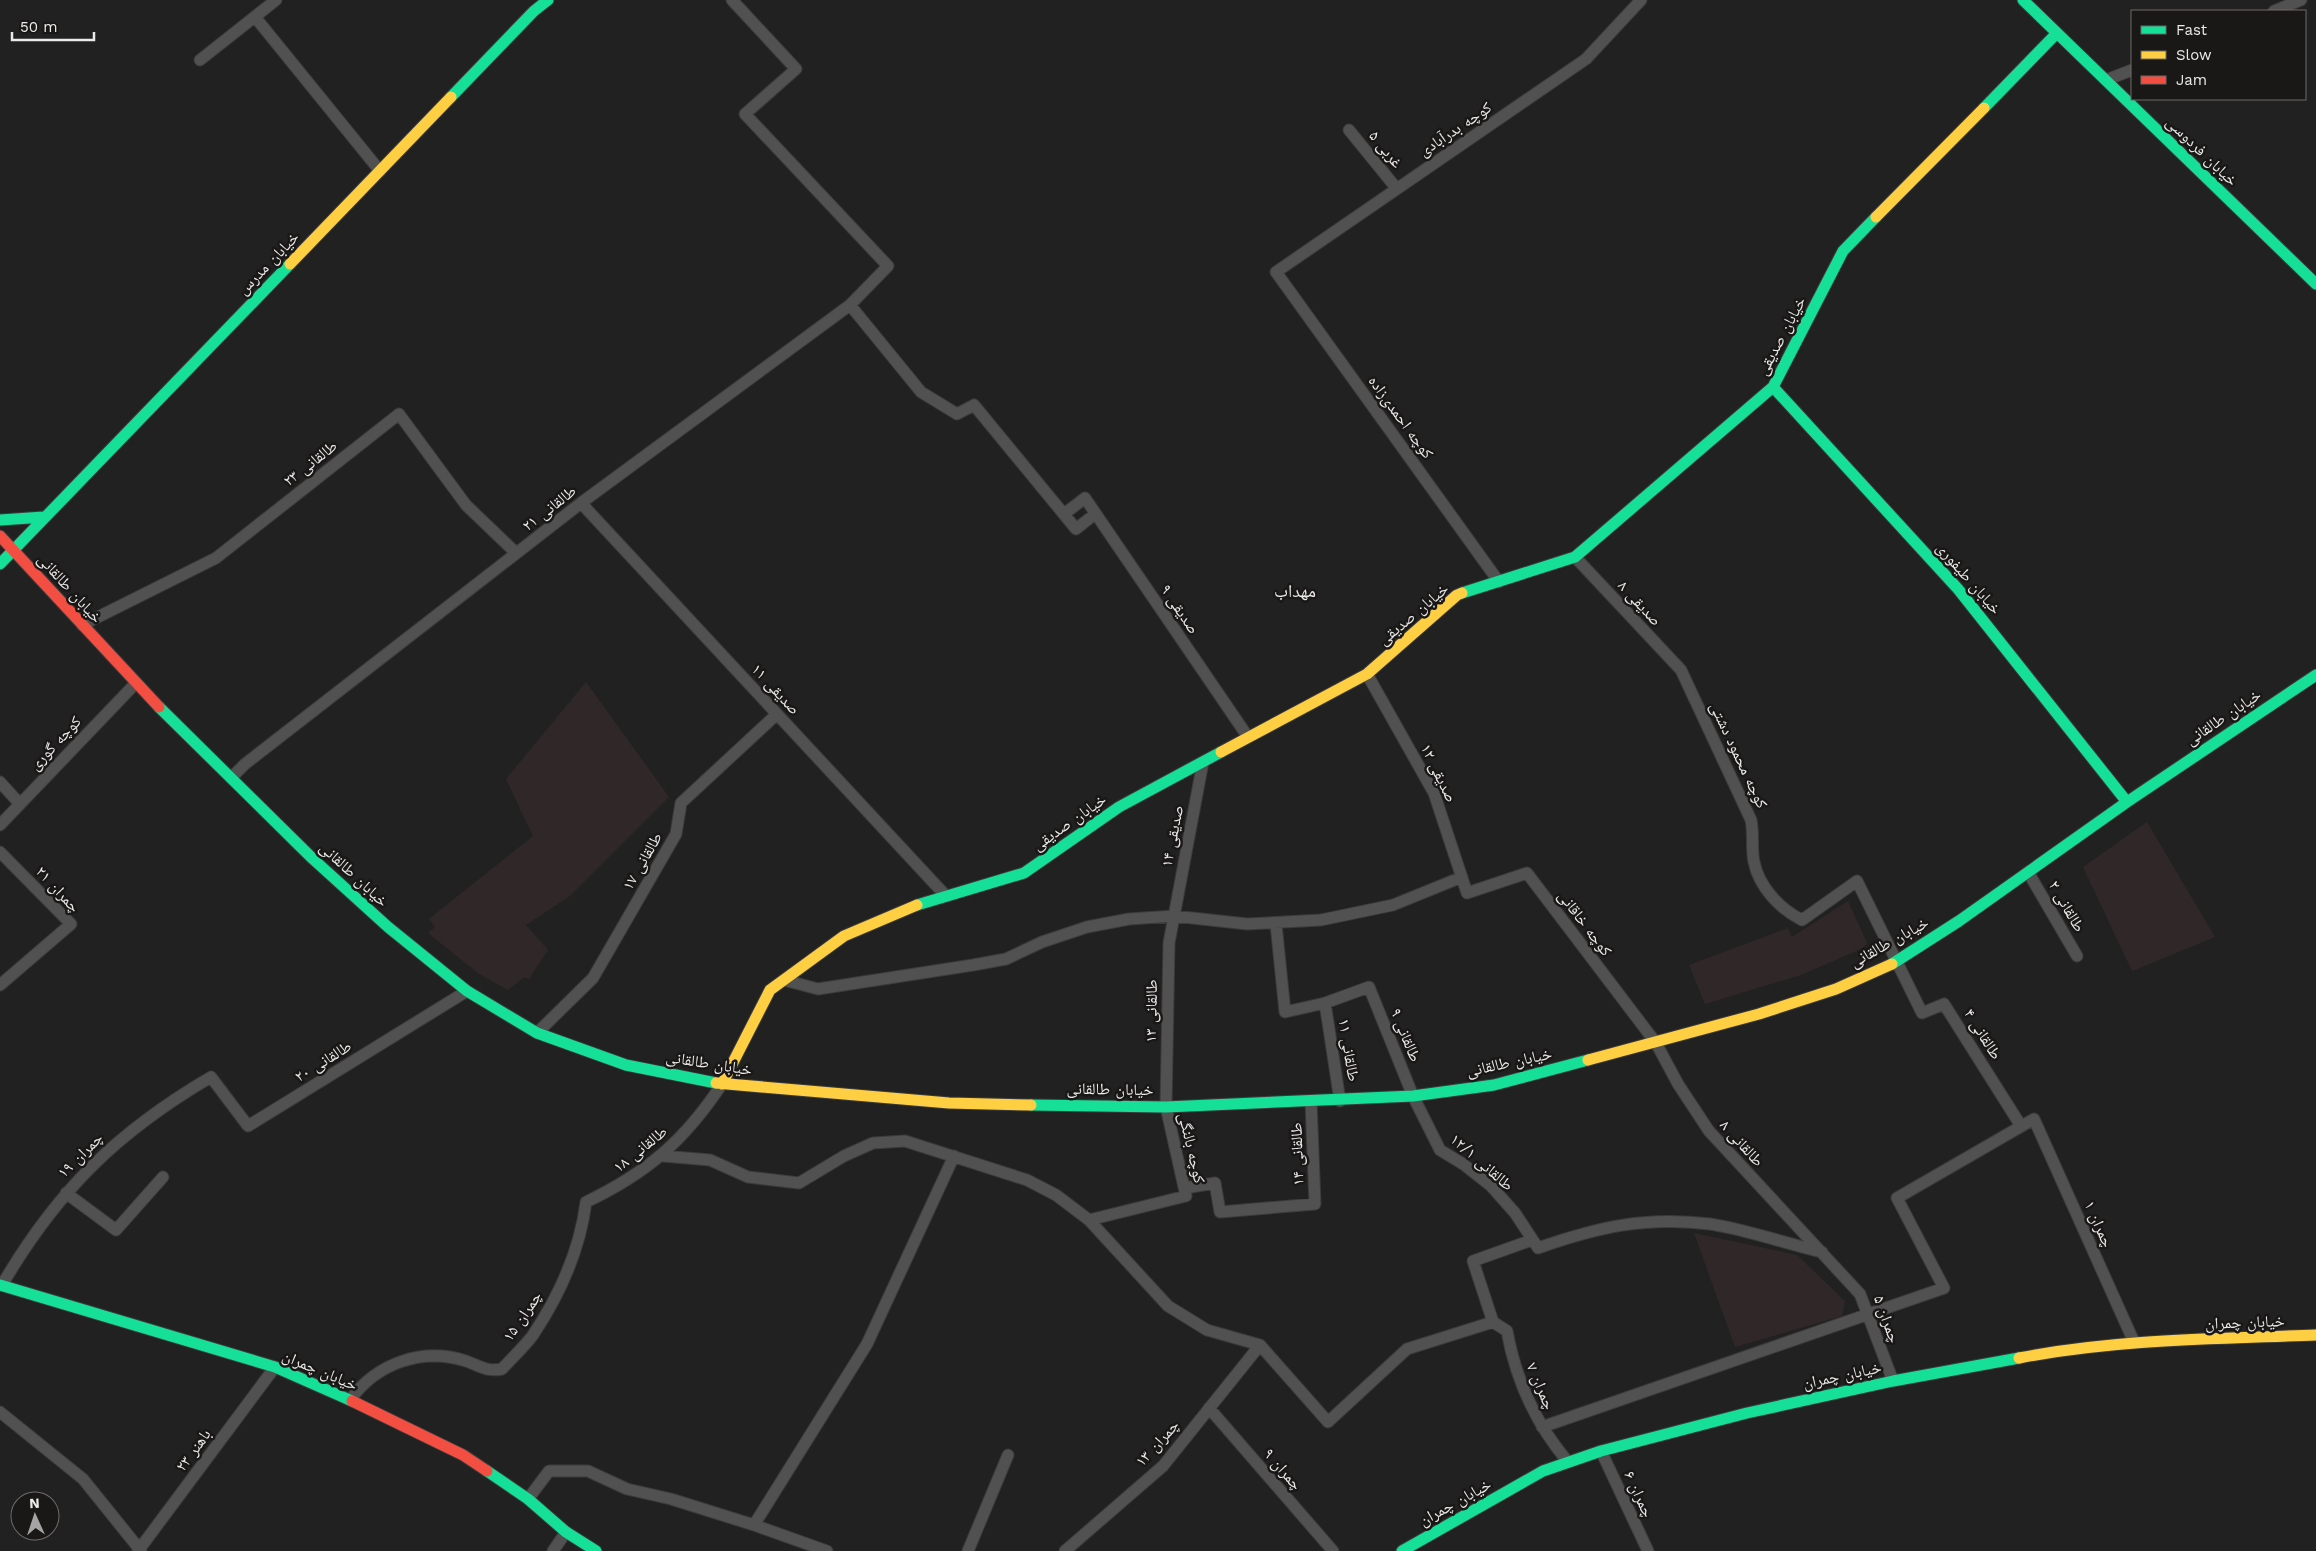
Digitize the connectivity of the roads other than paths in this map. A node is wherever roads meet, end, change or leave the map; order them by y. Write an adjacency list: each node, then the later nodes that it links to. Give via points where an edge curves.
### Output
1 (276, 0): 10 (street)
2 (524, 0): 9 (main road)
3 (548, 0): 9 (main road, خیابان مدرس)
4 (732, 0): 20 (street, طالقانی ۲۱, via 796,69 745,114 888,266)
5 (1642, 0): 17 (street, کوچه بدرآبادی, via 1586,59)
6 (2023, 0): 11 (main road, خیابان فردوسی)
7 (2301, 0): 8 (street)
8 (2276, 10)
9 (534, 12): 16 (main road, خیابان مدرس)
10 (255, 17): 12 (street); 16 (street)
11 (2057, 33): 14 (main road, خیابان فردوسی); 21 (main road, خیابان صدیقی, via 1844,251)
12 (200, 60)
13 (2131, 70): 14 (street)
14 (2106, 80): 19 (main road, خیابان فردوسی)
15 (1349, 130): 17 (street, ۵ غربی)
16 (380, 171): 25 (main road, خیابان مدرس)
17 (1397, 189): 18 (street, کوچه بدرآبادی)
18 (1276, 272): 32 (street, کوچه احمدی‌زاده)
19 (2316, 284)
20 (850, 304): 22 (street, طالقانی ۲۱); 23 (street, via 921,392 957,414 974,405)
21 (1773, 387): 30 (main road, خیابان صدیقی); 43 (main road, خیابان طیفوری, via 1958,589)
22 (581, 503): 29 (street, طالقانی ۲۱); 38 (street, صدیقی ۱۱)
23 (1064, 514): 24 (street, via 1076,529); 24 (street, صدیقی ۹, via 1085,498)
24 (1095, 514): 39 (street, صدیقی ۹)
25 (44, 518): 26 (main road); 28 (main road, خیابان مدرس)
26 (0, 520)
27 (0, 536): 28 (main road, خیابان طالقانی)
28 (13, 550): 31 (main road, خیابان مدرس); 33 (main road, خیابان طالقانی)
29 (516, 553): 33 (street, طالقانی ۲۳, via 466,505 398,414 216,558); 41 (street, طالقانی ۲۱)
30 (1576, 557): 32 (main road, خیابان صدیقی); 34 (street, صدیقی ۸)
31 (0, 564)
32 (1499, 582): 35 (main road, خیابان صدیقی, via 1457,595)
33 (82, 625): 37 (main road, خیابان طالقانی)
34 (1682, 670): 54 (street, کوچه محمود دشتی, via 1751,820 1753,862 1774,900 1802,920 1857,882)
35 (1367, 674): 39 (main road, خیابان صدیقی); 48 (street, صدیقی ۱۲, via 1434,793)
36 (2316, 675): 43 (main road, خیابان طالقانی)
37 (135, 684): 41 (main road, خیابان طالقانی); 44 (street, کوچه گوری)
38 (777, 714): 50 (street, صدیقی ۱۱); 59 (street, طالقانی ۱۷, via 681,803 676,834 593,978)
39 (1248, 737): 40 (main road, خیابان صدیقی)
40 (1203, 762): 50 (main road, خیابان صدیقی, via 1119,807 1024,873); 51 (street, صدیقی ۱۴)
41 (231, 778): 57 (main road, خیابان طالقانی, via 374,915)
42 (0, 782): 44 (street)
43 (2127, 802): 47 (main road, خیابان طالقانی)
44 (20, 804): 45 (street, کوچه گوری)
45 (0, 825)
46 (0, 852): 56 (street, چمران ۲۱, via 71,924)
47 (2028, 872): 53 (street, طالقانی ۲); 54 (main road, خیابان طالقانی)
48 (1462, 877): 49 (street, صدیقی ۱۲); 52 (street, via 1366,912)
49 (1467, 893): 60 (street, کوچه خاقانی, via 1528,873)
50 (946, 896): 55 (main road, خیابان صدیقی, via 913,906 844,936)
51 (1174, 916): 52 (street); 55 (street, via 1129,919 1087,927 1006,958 933,972 818,989); 66 (street, طالقانی ۱۳, via 1169,943)
52 (1276, 924): 58 (street, via 1285,1012)
53 (2077, 956)
54 (1896, 961): 60 (main road, خیابان طالقانی, via 1836,989); 67 (street, طالقانی ۴, via 1922,1013 1944,1004)
55 (784, 980): 62 (main road, خیابان صدیقی, via 770,990)
56 (0, 985)
57 (467, 991): 59 (main road, خیابان طالقانی); 61 (street, طالقانی ۲۰, via 248,1126)
58 (1325, 1003): 63 (street, طالقانی ۹, via 1369,987); 64 (street, طالقانی ۱۱)
59 (537, 1033): 62 (main road, خیابان طالقانی, via 626,1065)
60 (1656, 1043): 63 (main road, خیابان طالقانی, via 1494,1084); 76 (street, طالقانی ۸, via 1709,1131)
61 (211, 1077): 72 (street, چمران ۱۹, via 118,1140)
62 (722, 1084): 66 (main road, خیابان طالقانی, via 948,1103); 68 (street, طالقانی ۱۸, via 700,1118)
63 (1413, 1096): 64 (main road, خیابان طالقانی); 75 (street, طالقانی ۱۲/۱, via 1440,1150 1491,1186 1515,1212)
64 (1340, 1101): 65 (main road, خیابان طالقانی)
65 (1311, 1102): 66 (main road, خیابان طالقانی); 71 (street, طالقانی ۱۴, via 1315,1204 1220,1212 1215,1183)
66 (1166, 1107): 71 (street, کوچه بالنگی)
67 (2021, 1126): 78 (street, via 1897,1198 1944,1288); 81 (street, چمران ۱, via 2034,1119)
68 (662, 1156): 69 (street, via 710,1160 748,1177 799,1183 873,1143 905,1142); 73 (street, طالقانی ۱۸, via 619,1187)
69 (954, 1156): 74 (street, via 1026,1180 1056,1196); 93 (street, via 867,1344)
70 (163, 1178): 72 (street, via 116,1230)
71 (1186, 1192): 74 (street)
72 (66, 1193): 77 (street, چمران ۱۹, via 42,1222)
73 (586, 1202): 85 (street, چمران ۱۵, via 584,1221 564,1281 532,1336 502,1370 482,1370 466,1361 438,1356 410,1358 383,1368 360,1386)
74 (1089, 1220): 82 (street, via 1168,1306 1207,1330)
75 (1535, 1244): 76 (street, via 1628,1223 1670,1221 1712,1224); 79 (street, via 1473,1261)
76 (1822, 1252): 78 (street, چمران ۵, via 1860,1294)
77 (1, 1285): 83 (main road, خیابان چمران)
78 (1868, 1314): 84 (street, چمران ۵); 88 (street)
79 (1493, 1322): 82 (street, via 1407,1348 1328,1422); 88 (street, چمران ۷, via 1506,1331 1522,1388)
80 (2316, 1335): 81 (main road, خیابان چمران)
81 (2134, 1342): 84 (main road, خیابان چمران, via 2065,1349)
82 (1260, 1345): 86 (street, چمران ۱۳)
83 (274, 1367): 85 (main road, خیابان چمران); 95 (street, باهنر ۲۳)
84 (1893, 1381): 89 (main road, خیابان چمران, via 1746,1413)
85 (350, 1400): 92 (main road, خیابان چمران, via 463,1455)
86 (1209, 1408): 100 (street, چمران ۱۳, via 1163,1466); 101 (street, چمران ۹)
87 (0, 1412): 95 (street, via 84,1479)
88 (1542, 1427): 91 (street, چمران ۷)
89 (1602, 1451): 91 (main road, خیابان چمران); 103 (street, چمران ۶)
90 (1008, 1455): 99 (street)
91 (1568, 1462): 102 (main road, خیابان چمران, via 1543,1471)
92 (528, 1499): 93 (street, via 548,1471 588,1471 627,1489); 94 (main road, خیابان چمران)
93 (754, 1525): 98 (street)
94 (566, 1532): 96 (street); 97 (main road, خیابان چمران)
95 (140, 1550)
96 (553, 1551)
97 (596, 1551)
98 (827, 1551)
99 (968, 1551)
100 (1065, 1551)
101 (1333, 1551)
102 (1402, 1551)
103 (1648, 1551)

